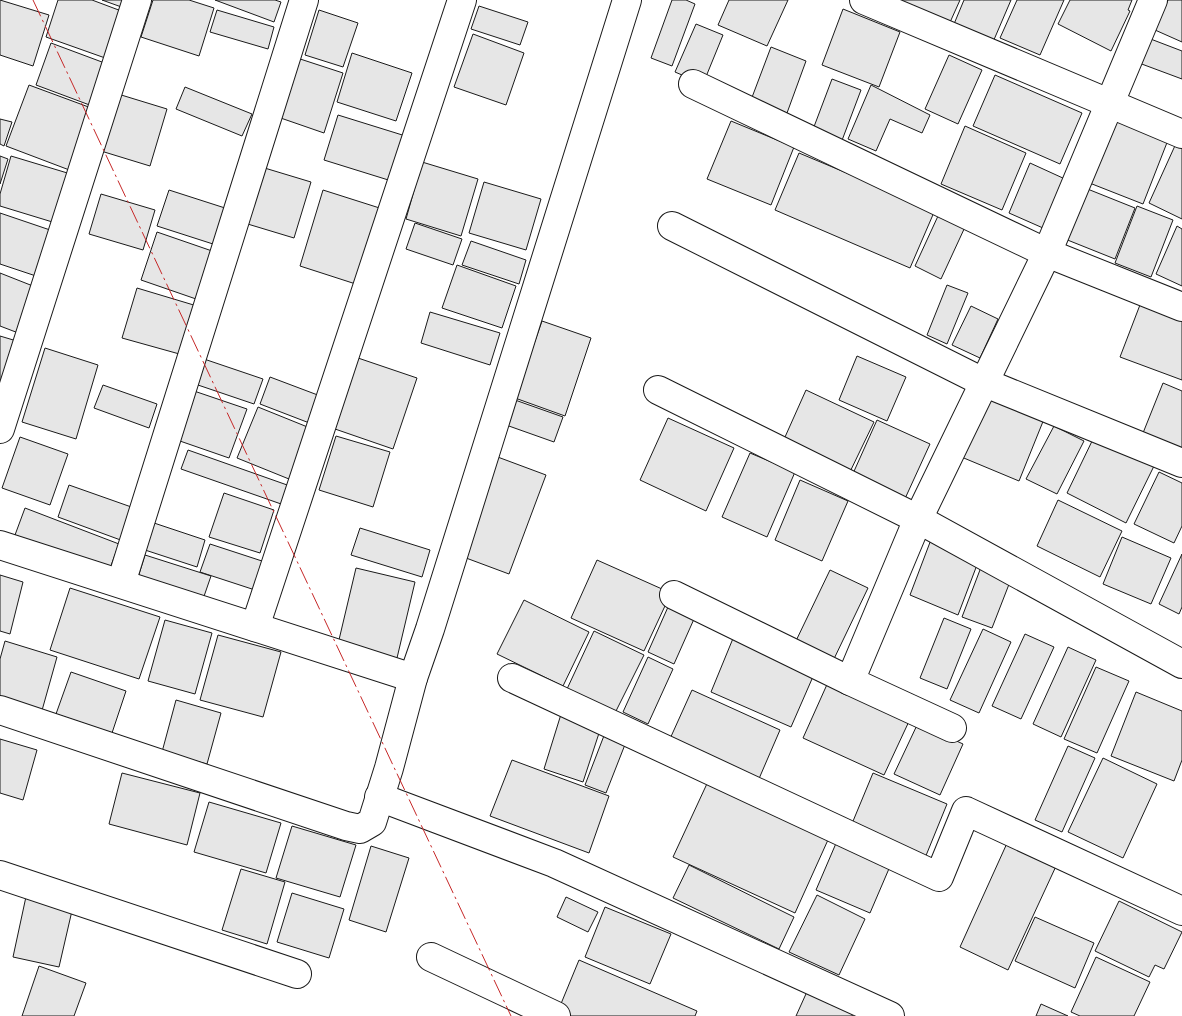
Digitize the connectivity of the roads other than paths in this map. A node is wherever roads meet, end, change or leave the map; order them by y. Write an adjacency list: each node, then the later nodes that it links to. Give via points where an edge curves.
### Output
1 (138, 0): 15 (street)
2 (304, 0): 19 (street)
3 (462, 0): 21 (street)
4 (627, 0): 23 (street)
5 (864, 0): 8 (street)
6 (1153, 0): 8 (street)
7 (693, 84): 11 (street)
8 (1109, 102): 9 (street); 11 (street)
9 (1182, 134)
10 (672, 226): 13 (street)
11 (1047, 253): 12 (street); 13 (street)
12 (1182, 307)
13 (984, 382): 16 (street); 17 (street)
14 (658, 390): 17 (street)
15 (0, 429)
16 (1182, 463)
17 (918, 519): 22 (street); 25 (street)
18 (0, 545): 19 (street)
19 (121, 583): 21 (street)
20 (674, 595): 25 (street)
21 (254, 627): 23 (street)
22 (1182, 664)
23 (413, 678): 28 (street)
24 (512, 678): 30 (street, via 939,877 966,811)
25 (850, 681): 27 (street)
26 (0, 710): 28 (street, via 346,826 360,828 372,822)
27 (952, 728)
28 (379, 797): 34 (street, via 554,863)
29 (0, 875): 32 (street)
30 (1182, 911)
31 (431, 957): 33 (street)
32 (297, 974)
33 (556, 1016)
34 (890, 1016)

